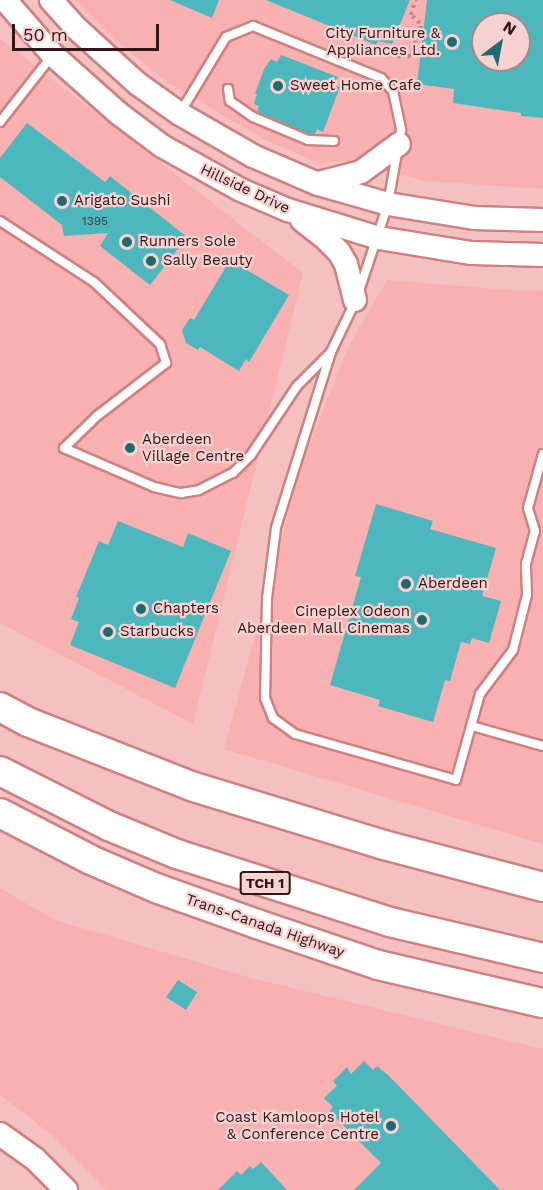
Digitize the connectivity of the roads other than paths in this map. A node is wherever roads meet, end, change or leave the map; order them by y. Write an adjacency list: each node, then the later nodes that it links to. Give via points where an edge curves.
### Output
1 (5, 0): 3 (main road, Hillside Drive)
2 (51, 0): 5 (main road, via 106,57)
3 (53, 55): 6 (lane); 11 (main road, Hillside Drive, via 162,146 242,190)
4 (228, 89): 7 (lane, via 230,101 253,117 308,141)
5 (180, 114): 8 (lane, via 226,37 253,26 381,78 393,92); 9 (main road, via 253,156)
6 (0, 122)
7 (334, 141)
8 (399, 144): 9 (main road, via 361,172); 10 (lane)
9 (318, 184): 10 (main road)
10 (388, 204): 12 (main road, via 474,218); 14 (lane)
11 (288, 210): 14 (main road, Hillside Drive); 16 (main road, via 339,252)
12 (543, 220)
13 (0, 221): 17 (lane, via 94,282 160,344 166,363 97,416 64,448 154,487 181,493 199,490 232,473 251,455 297,386)
14 (379, 238): 15 (main road, Hillside Drive, via 472,253); 16 (lane)
15 (543, 255)
16 (356, 300): 17 (lane)
17 (331, 352): 21 (lane, via 276,528 267,598 265,698 273,718 295,734 456,780)
18 (543, 454): 21 (lane, via 528,508 535,531 526,564 527,596 513,650 480,694)
19 (0, 693): 22 (highway)
20 (0, 707): 22 (highway, via 28,722)
21 (472, 726): 23 (lane)
22 (77, 739): 26 (highway, via 194,788)
23 (543, 746)
24 (0, 771): 29 (highway, TCH 1, via 109,826 177,854 390,922)
25 (0, 813): 30 (highway, Trans-Canada Highway, via 123,874 256,924 378,965)
26 (384, 845): 27 (highway); 28 (highway)
27 (543, 887)
28 (543, 904)
29 (543, 958)
30 (543, 1003)
31 (0, 1134): 32 (main road, via 35,1159)
32 (66, 1190)

